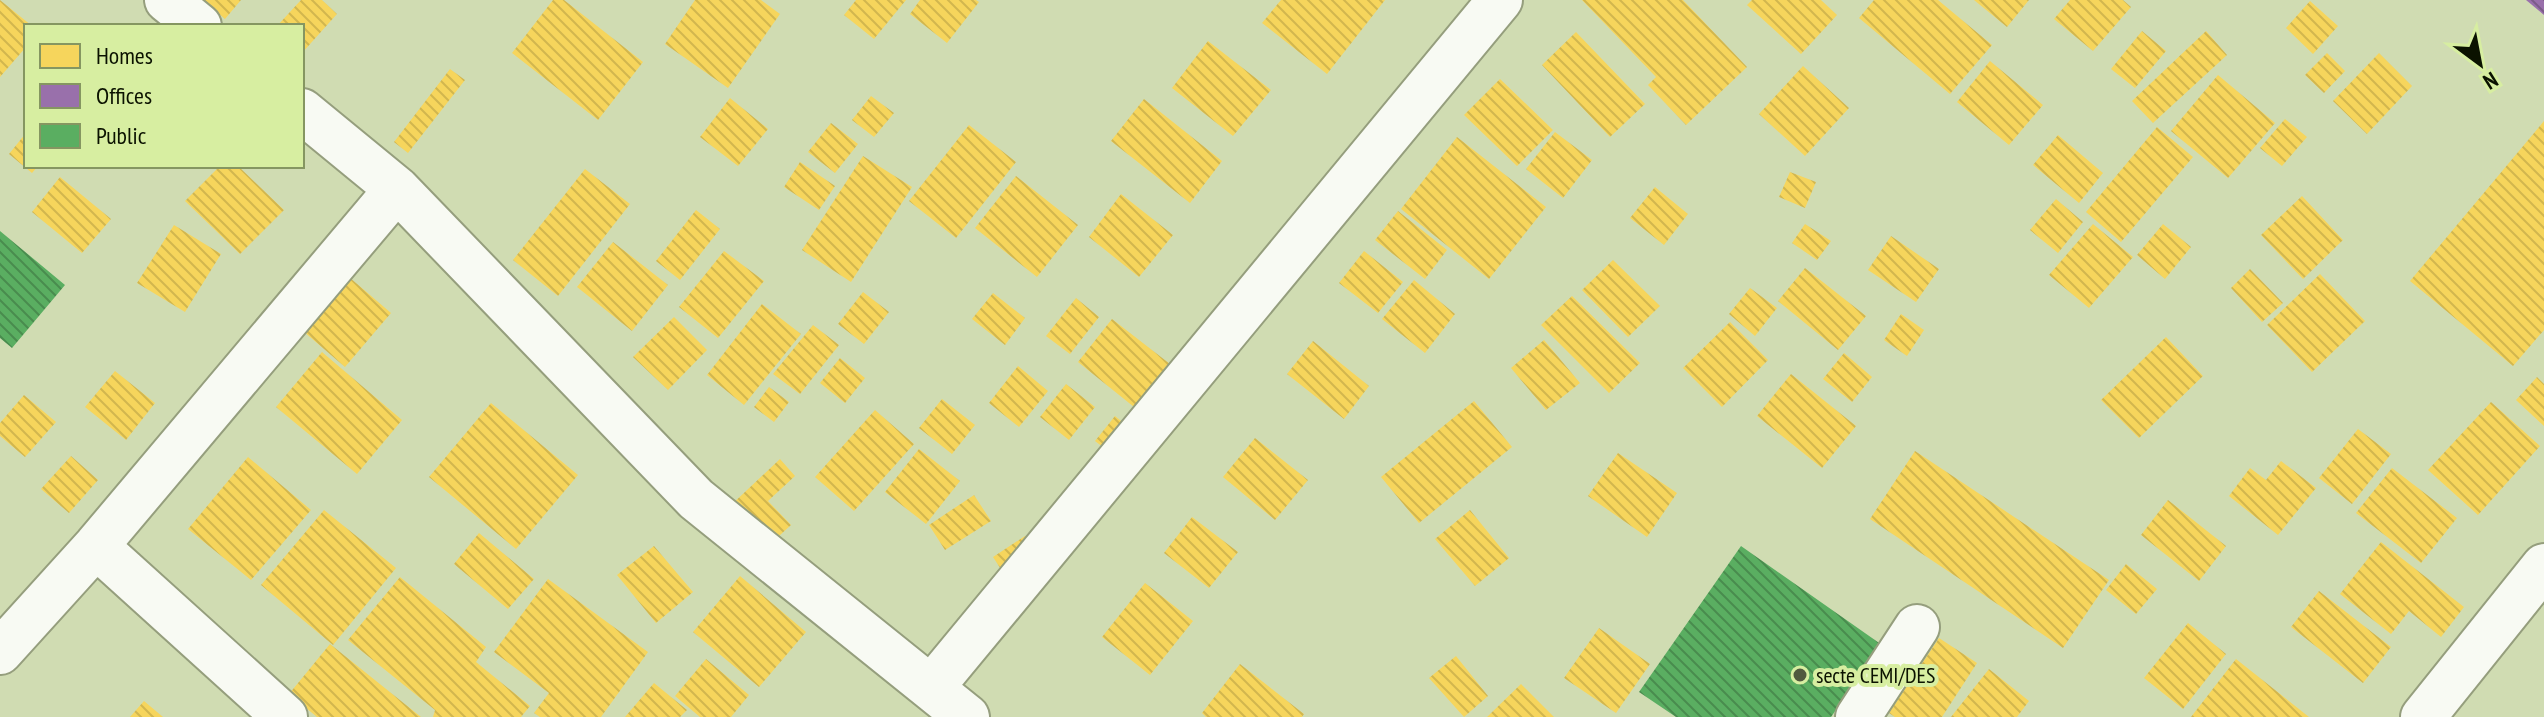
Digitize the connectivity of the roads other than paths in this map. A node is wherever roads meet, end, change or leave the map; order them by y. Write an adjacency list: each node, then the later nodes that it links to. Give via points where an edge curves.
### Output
1 (167, 0): 3 (street)
2 (1500, 0): 10 (street)
3 (197, 24)
4 (304, 113): 5 (street)
5 (397, 189): 6 (street); 10 (street, via 696,499)
6 (96, 546): 9 (street); 11 (street)
7 (2544, 566): 14 (street)
8 (1917, 627): 13 (street)
9 (0, 652)
10 (931, 688): 12 (street)
11 (285, 717)
12 (967, 717)
13 (1858, 717)
14 (2423, 717)

